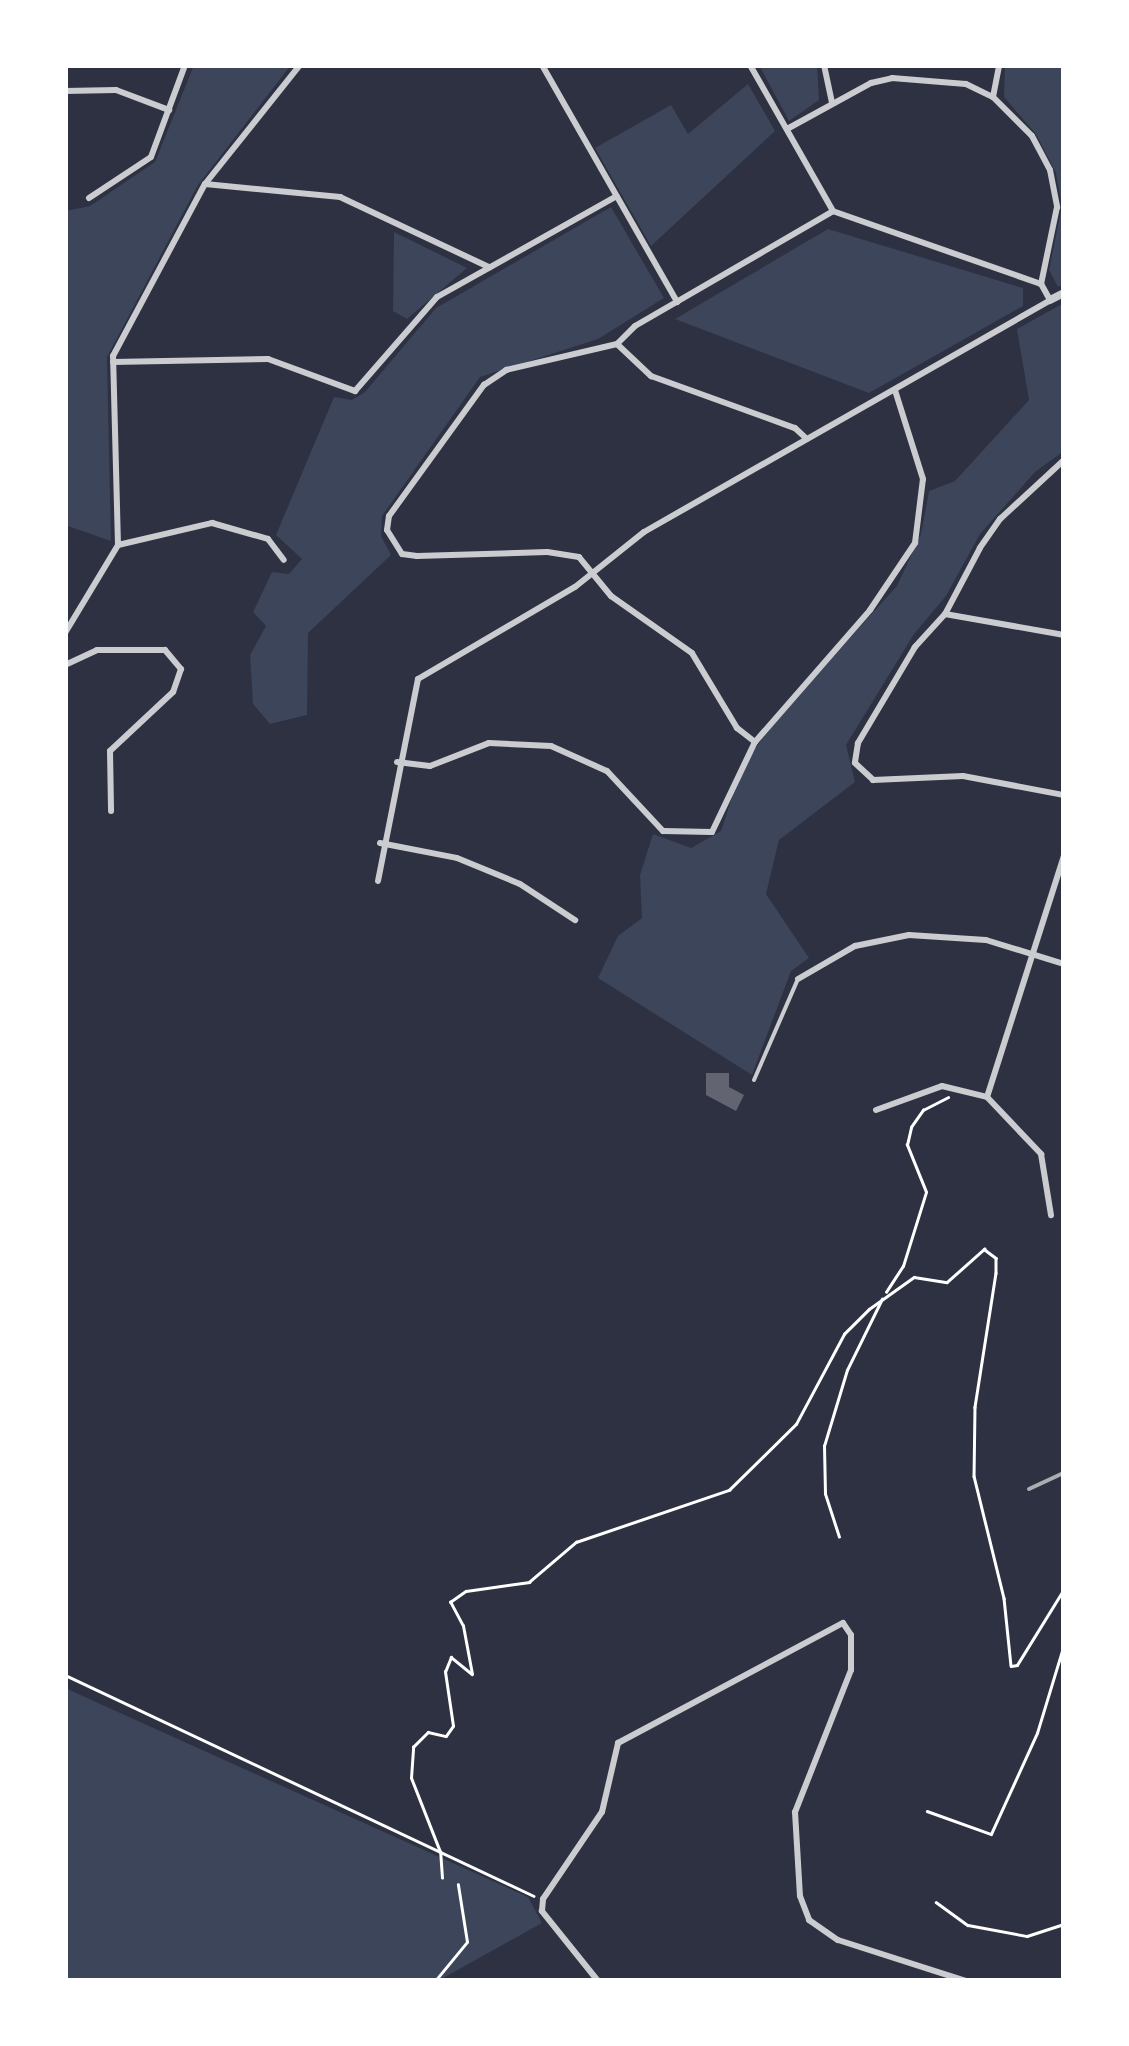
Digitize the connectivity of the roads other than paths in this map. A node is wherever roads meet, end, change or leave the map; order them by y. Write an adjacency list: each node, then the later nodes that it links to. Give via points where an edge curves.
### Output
1 (185, 65): 10 (street)
2 (300, 65): 12 (street)
3 (542, 65): 13 (street)
4 (750, 65): 11 (street)
5 (824, 65): 9 (street)
6 (999, 65): 8 (street)
7 (65, 91): 10 (street, via 116,90)
8 (994, 97): 9 (street, via 966,84 914,77 871,83); 17 (street, via 1032,136 1052,180 1056,218)
9 (832, 104): 11 (street)
10 (169, 110): 14 (street, via 151,157)
11 (787, 130): 15 (street)
12 (205, 184): 16 (street, via 340,197); 22 (street)
13 (616, 196): 16 (street); 20 (street)
14 (89, 198)
15 (833, 211): 17 (street); 20 (street)
16 (490, 268): 22 (street, via 437,297 354,391 268,359)
17 (1041, 284): 19 (street)
18 (1064, 293): 19 (street)
19 (1050, 300): 23 (street)
20 (677, 302): 21 (street)
21 (617, 344): 24 (street, via 651,376 795,428); 28 (street, via 506,370 484,385 389,516 391,544 417,556 546,552 579,557)
22 (113, 362): 26 (street)
23 (895, 390): 24 (street); 33 (street, via 923,479 914,543 870,610)
24 (807, 439): 28 (street, via 644,532)
25 (1064, 460): 29 (street, via 1000,519)
26 (118, 545): 27 (street, via 212,522 268,539); 30 (street)
27 (284, 560)
28 (594, 570): 33 (street, via 611,596 692,653 737,728); 34 (street, via 575,588 418,679)
29 (945, 614): 31 (street); 35 (street, via 916,648 858,744 858,771 882,780 963,776)
30 (65, 632)
31 (1064, 635)
32 (65, 665): 36 (street, via 97,650 165,650 180,669 172,692 110,751)
33 (755, 742): 34 (street, via 716,828 689,833 664,830 607,770 551,746 489,743 430,766)
34 (397, 762): 37 (street)
35 (1064, 795)
36 (111, 811)
37 (380, 843): 39 (street); 40 (street, via 458,858 520,884)
38 (1064, 855): 41 (street)
39 (378, 882)
40 (575, 920)
41 (1034, 951): 42 (street); 43 (street, via 909,935 855,946); 45 (street)
42 (1064, 964)
43 (798, 979): 44 (lane)
44 (754, 1080)
45 (987, 1096): 46 (street, via 942,1086); 47 (street, via 1041,1154)
46 (876, 1110)
47 (1051, 1214)
48 (598, 1981): 49 (street, via 542,1910 602,1812 618,1743 842,1624 850,1635 851,1670 796,1812 800,1896 809,1920 838,1940)
49 (966, 1981)

